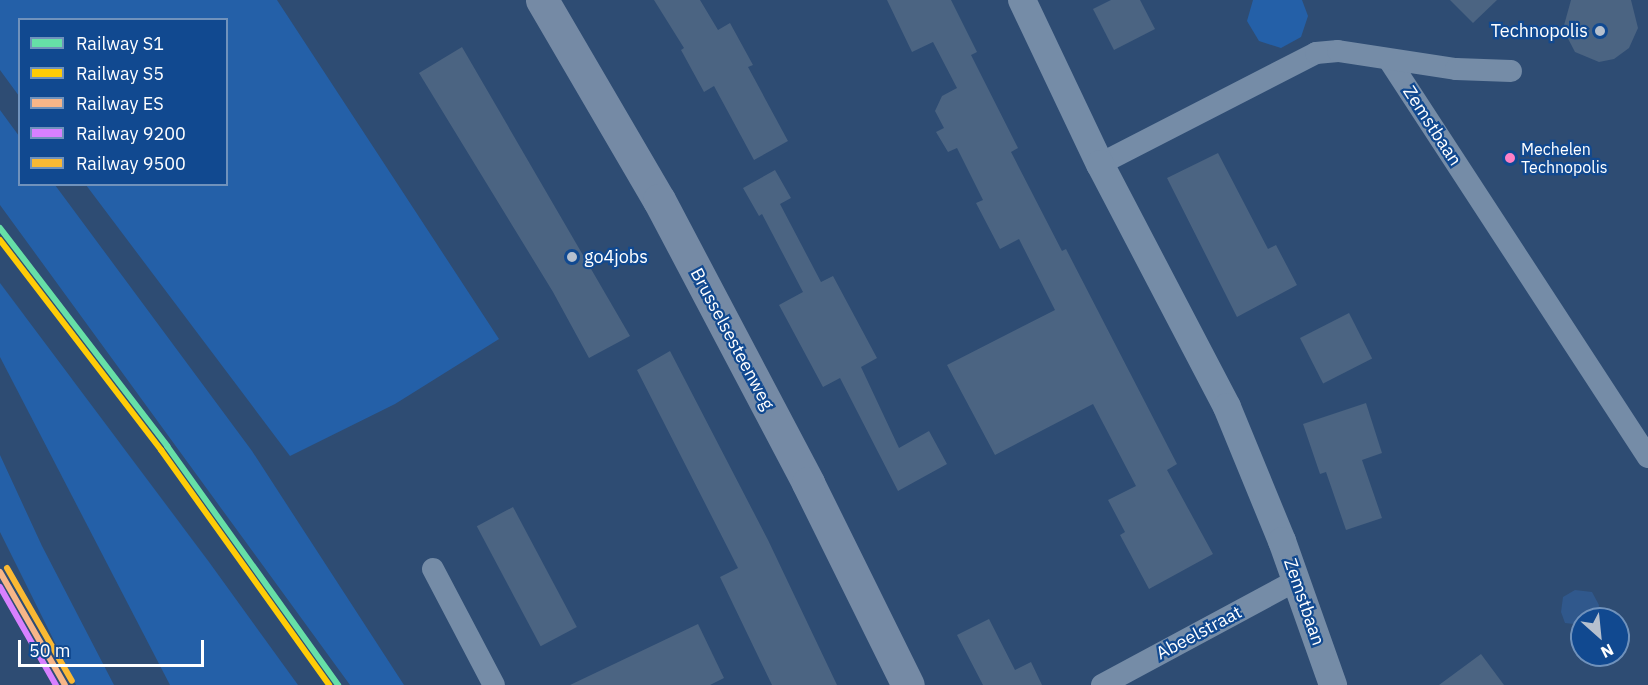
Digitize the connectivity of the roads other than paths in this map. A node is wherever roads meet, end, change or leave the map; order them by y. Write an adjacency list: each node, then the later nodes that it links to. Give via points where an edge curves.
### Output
1 (542, 0): 10 (main road, Brusselsesteenweg, via 659,200 808,483)
2 (1022, 0): 5 (street, Zemstbaan)
3 (1389, 60): 4 (street); 5 (street, via 1338,51 1316,53); 6 (street, Zemstbaan)
4 (1511, 71)
5 (1100, 164): 8 (street, Zemstbaan, via 1227,407)
6 (1648, 457)
7 (434, 569): 9 (street)
8 (1295, 580): 11 (street, Abeelstraat); 12 (street, Zemstbaan)
9 (494, 685)
10 (908, 685)
11 (1102, 685)
12 (1333, 685)

